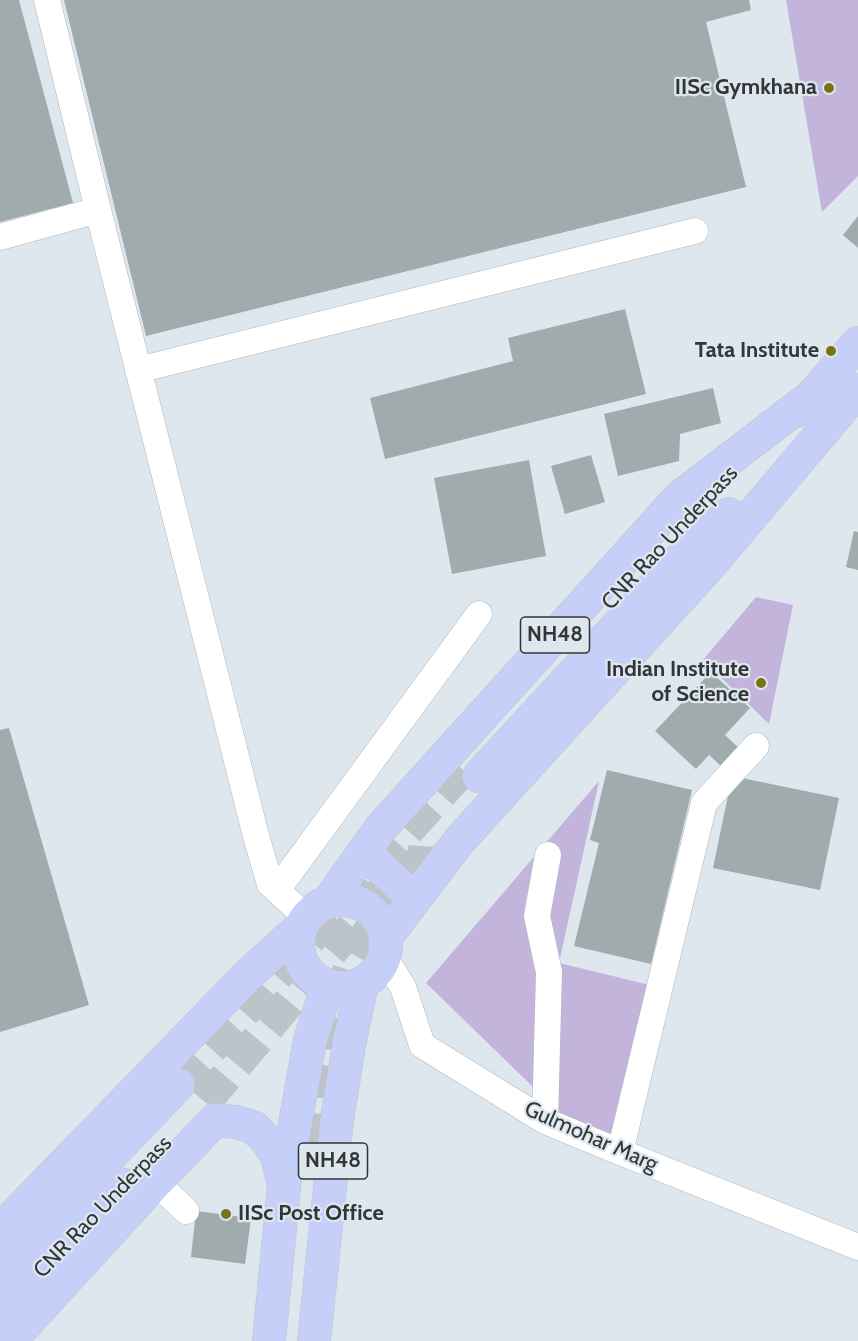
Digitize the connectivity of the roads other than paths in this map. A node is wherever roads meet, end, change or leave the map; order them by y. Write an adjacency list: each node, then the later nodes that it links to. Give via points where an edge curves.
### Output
1 (47, 0): 2 (lane)
2 (98, 210): 4 (lane); 6 (lane)
3 (695, 231): 6 (lane)
4 (0, 237)
5 (858, 343): 8 (highway, NH48)
6 (138, 370): 14 (lane, via 256,836 270,884)
7 (858, 390): 8 (highway, NH48)
8 (824, 405): 11 (highway, CNR Rao Underpass); 12 (highway, NH48, via 680,497 380,829); 15 (highway, NH48, via 710,565 460,840)
9 (480, 614): 14 (lane)
10 (756, 746): 22 (lane, via 704,803)
11 (472, 772)
12 (364, 852): 15 (highway); 16 (highway, NH48)
13 (548, 855): 21 (lane, via 537,916 549,972)
14 (277, 890): 16 (lane)
15 (414, 899): 17 (highway, NH48)
16 (312, 915): 17 (highway, via 335,900 349,900 374,912 382,923); 18 (highway, via 299,936 299,950 311,975); 27 (highway, via 249,974)
17 (375, 964): 18 (highway, via 349,987); 21 (lane, Gulmohar Marg, via 403,987 422,1045); 34 (highway, NH48, via 349,1045 337,1120)
18 (328, 985): 25 (highway, NH48, via 310,1040)
19 (178, 1085): 29 (highway, CNR Rao Underpass)
20 (205, 1102): 30 (highway, CNR Rao Underpass)
21 (539, 1117): 22 (lane, Gulmohar Marg)
22 (620, 1152): 28 (lane, Gulmohar Marg)
23 (315, 1175): 33 (highway)
24 (153, 1185): 25 (highway, via 215,1120 253,1127 263,1136 277,1155); 26 (lane, via 163,1189); 31 (highway)
25 (284, 1186): 32 (highway, NH48)
26 (186, 1211)
27 (0, 1230)
28 (858, 1247)
29 (0, 1271)
30 (0, 1312)
31 (10, 1341)
32 (269, 1341)
33 (295, 1341)
34 (314, 1341)

